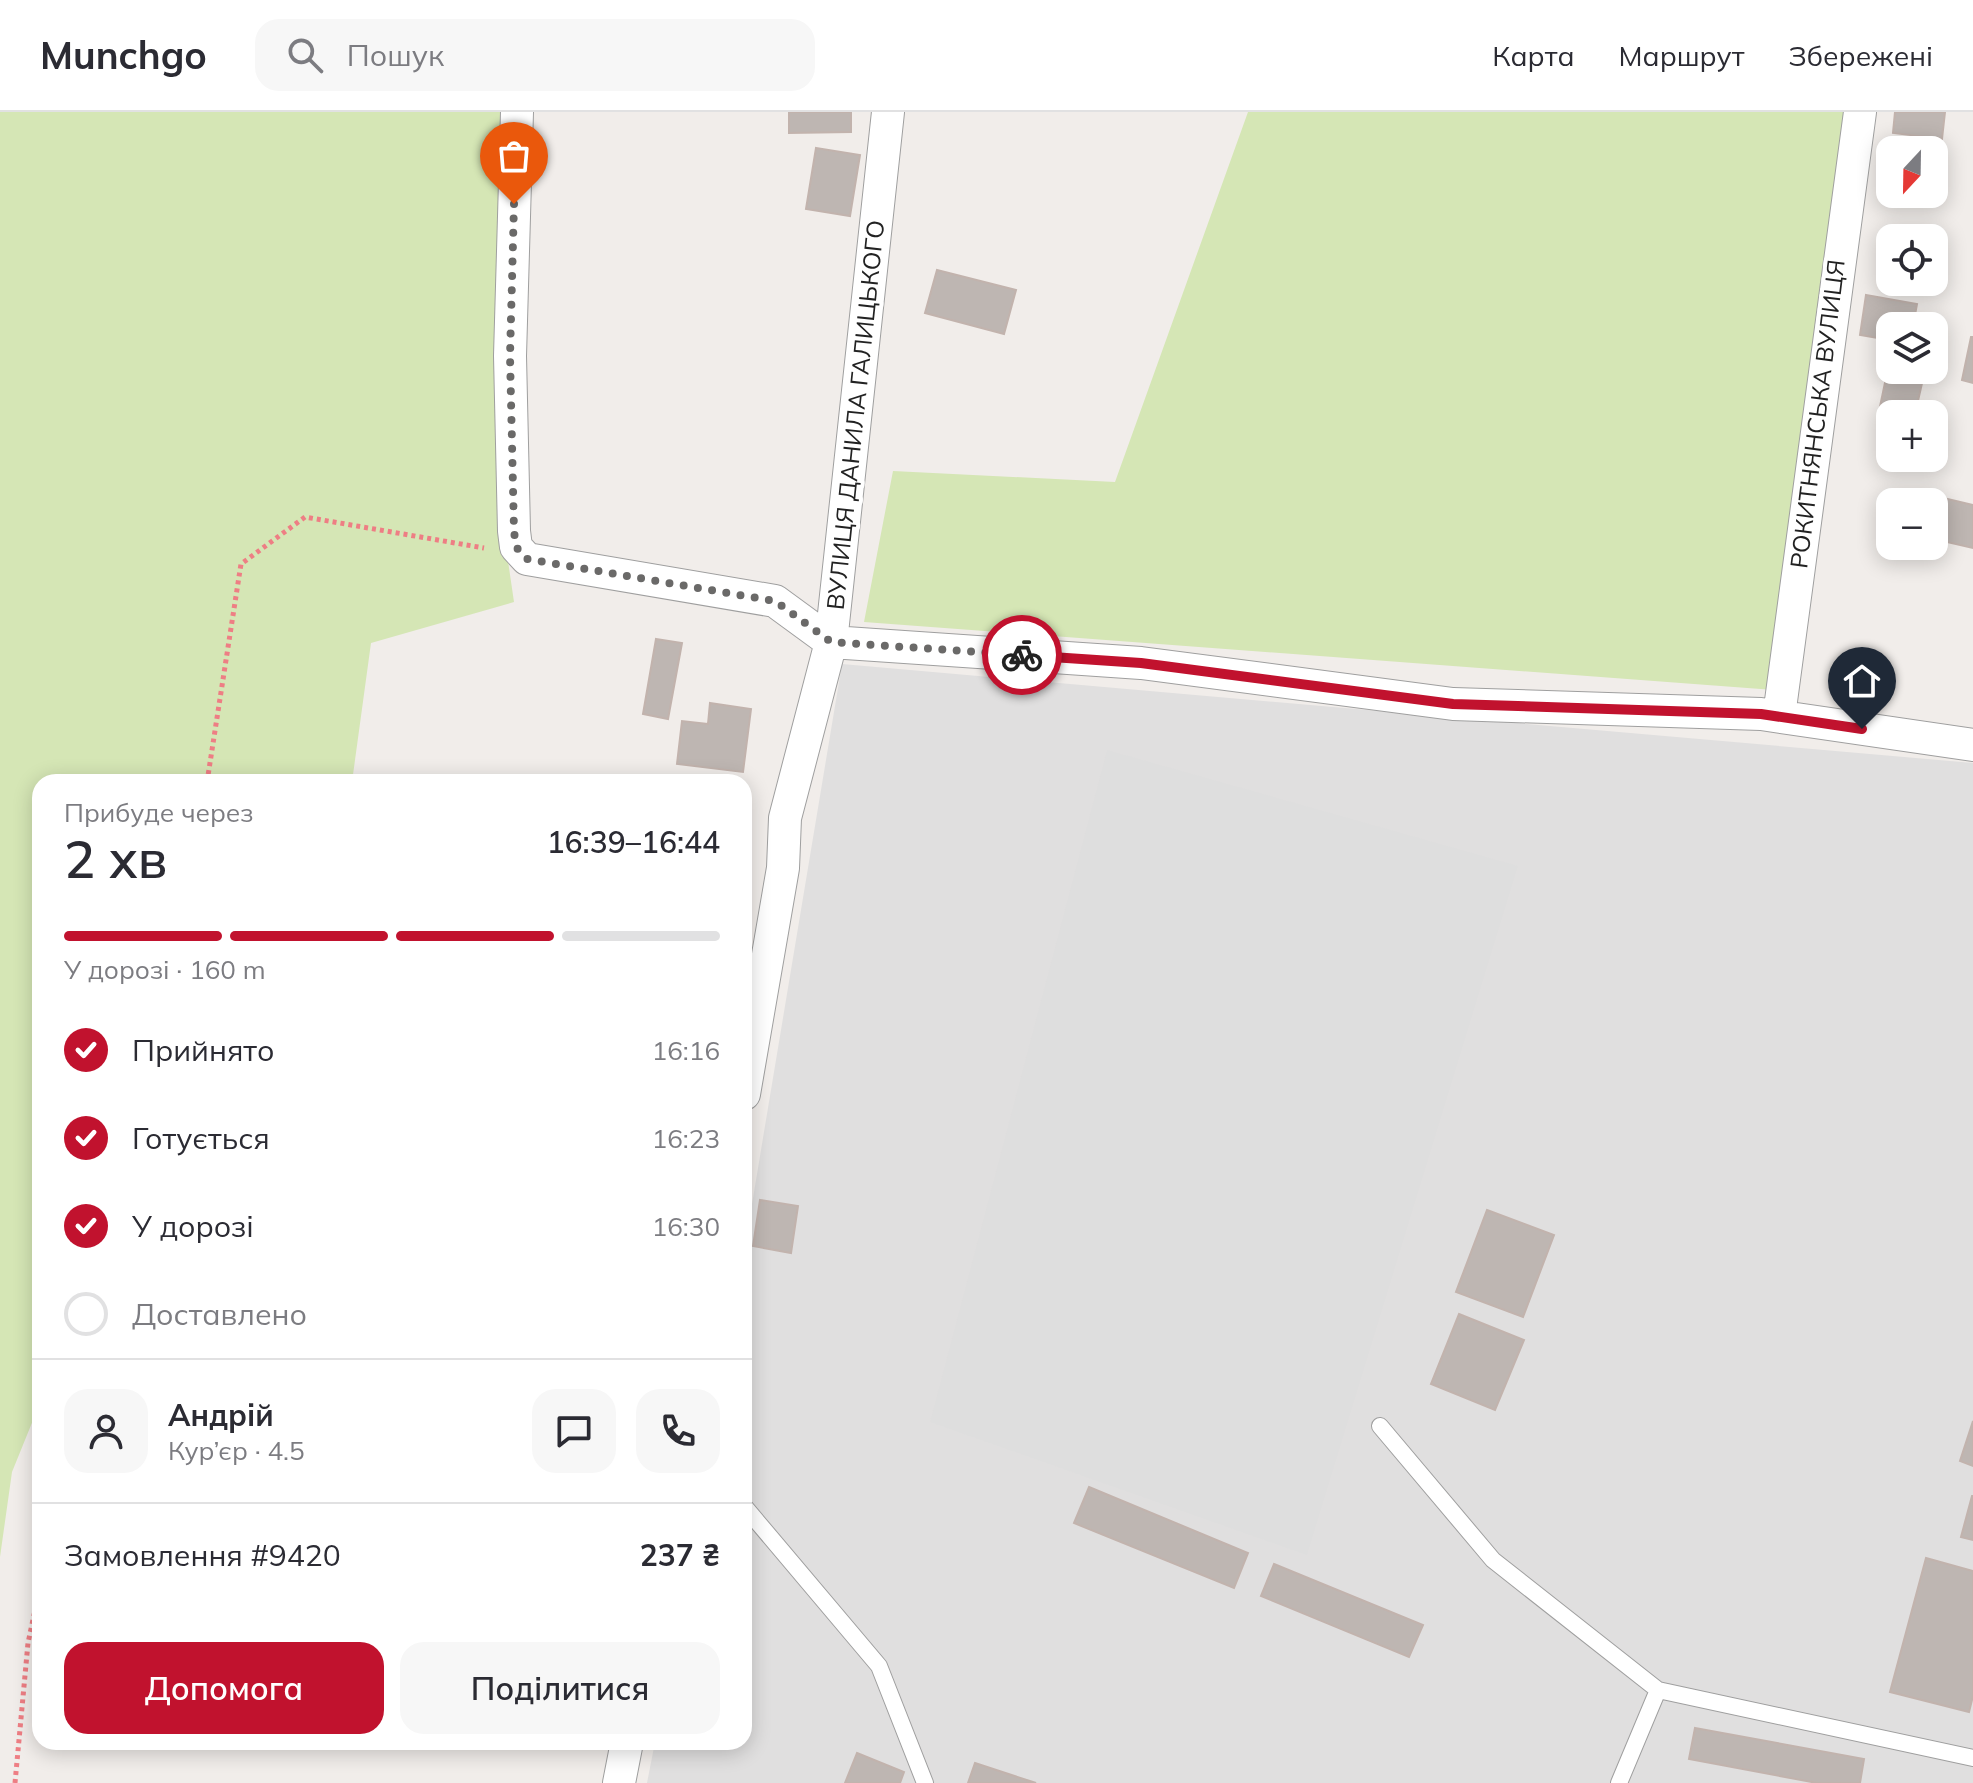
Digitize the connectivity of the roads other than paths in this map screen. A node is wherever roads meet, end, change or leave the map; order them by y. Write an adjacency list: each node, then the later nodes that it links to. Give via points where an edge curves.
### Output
1 (517, 112): 4 (street, via 510,356 516,547 527,559 775,601)
2 (888, 112): 4 (street, ВУЛИЦЯ ДАНИЛА ГАЛИЦЬКОГО)
3 (1860, 112): 5 (street, РОКИТНЯНСЬКА ВУЛИЦЯ)
4 (831, 642): 5 (street, via 1141,663 1453,704); 7 (street, ВУЛИЦЯ ДАНИЛА ГАЛИЦЬКОГО, via 785,818 783,868)
5 (1779, 716): 6 (street)
6 (1973, 745)
7 (752, 1048)
8 (1380, 1426): 10 (lane, via 1493,1560)
9 (752, 1515): 14 (lane, via 879,1666)
10 (1658, 1690): 12 (lane); 15 (lane)
11 (625, 1750): 13 (street)
12 (1973, 1758)
13 (619, 1783)
14 (925, 1783)
15 (1619, 1783)

